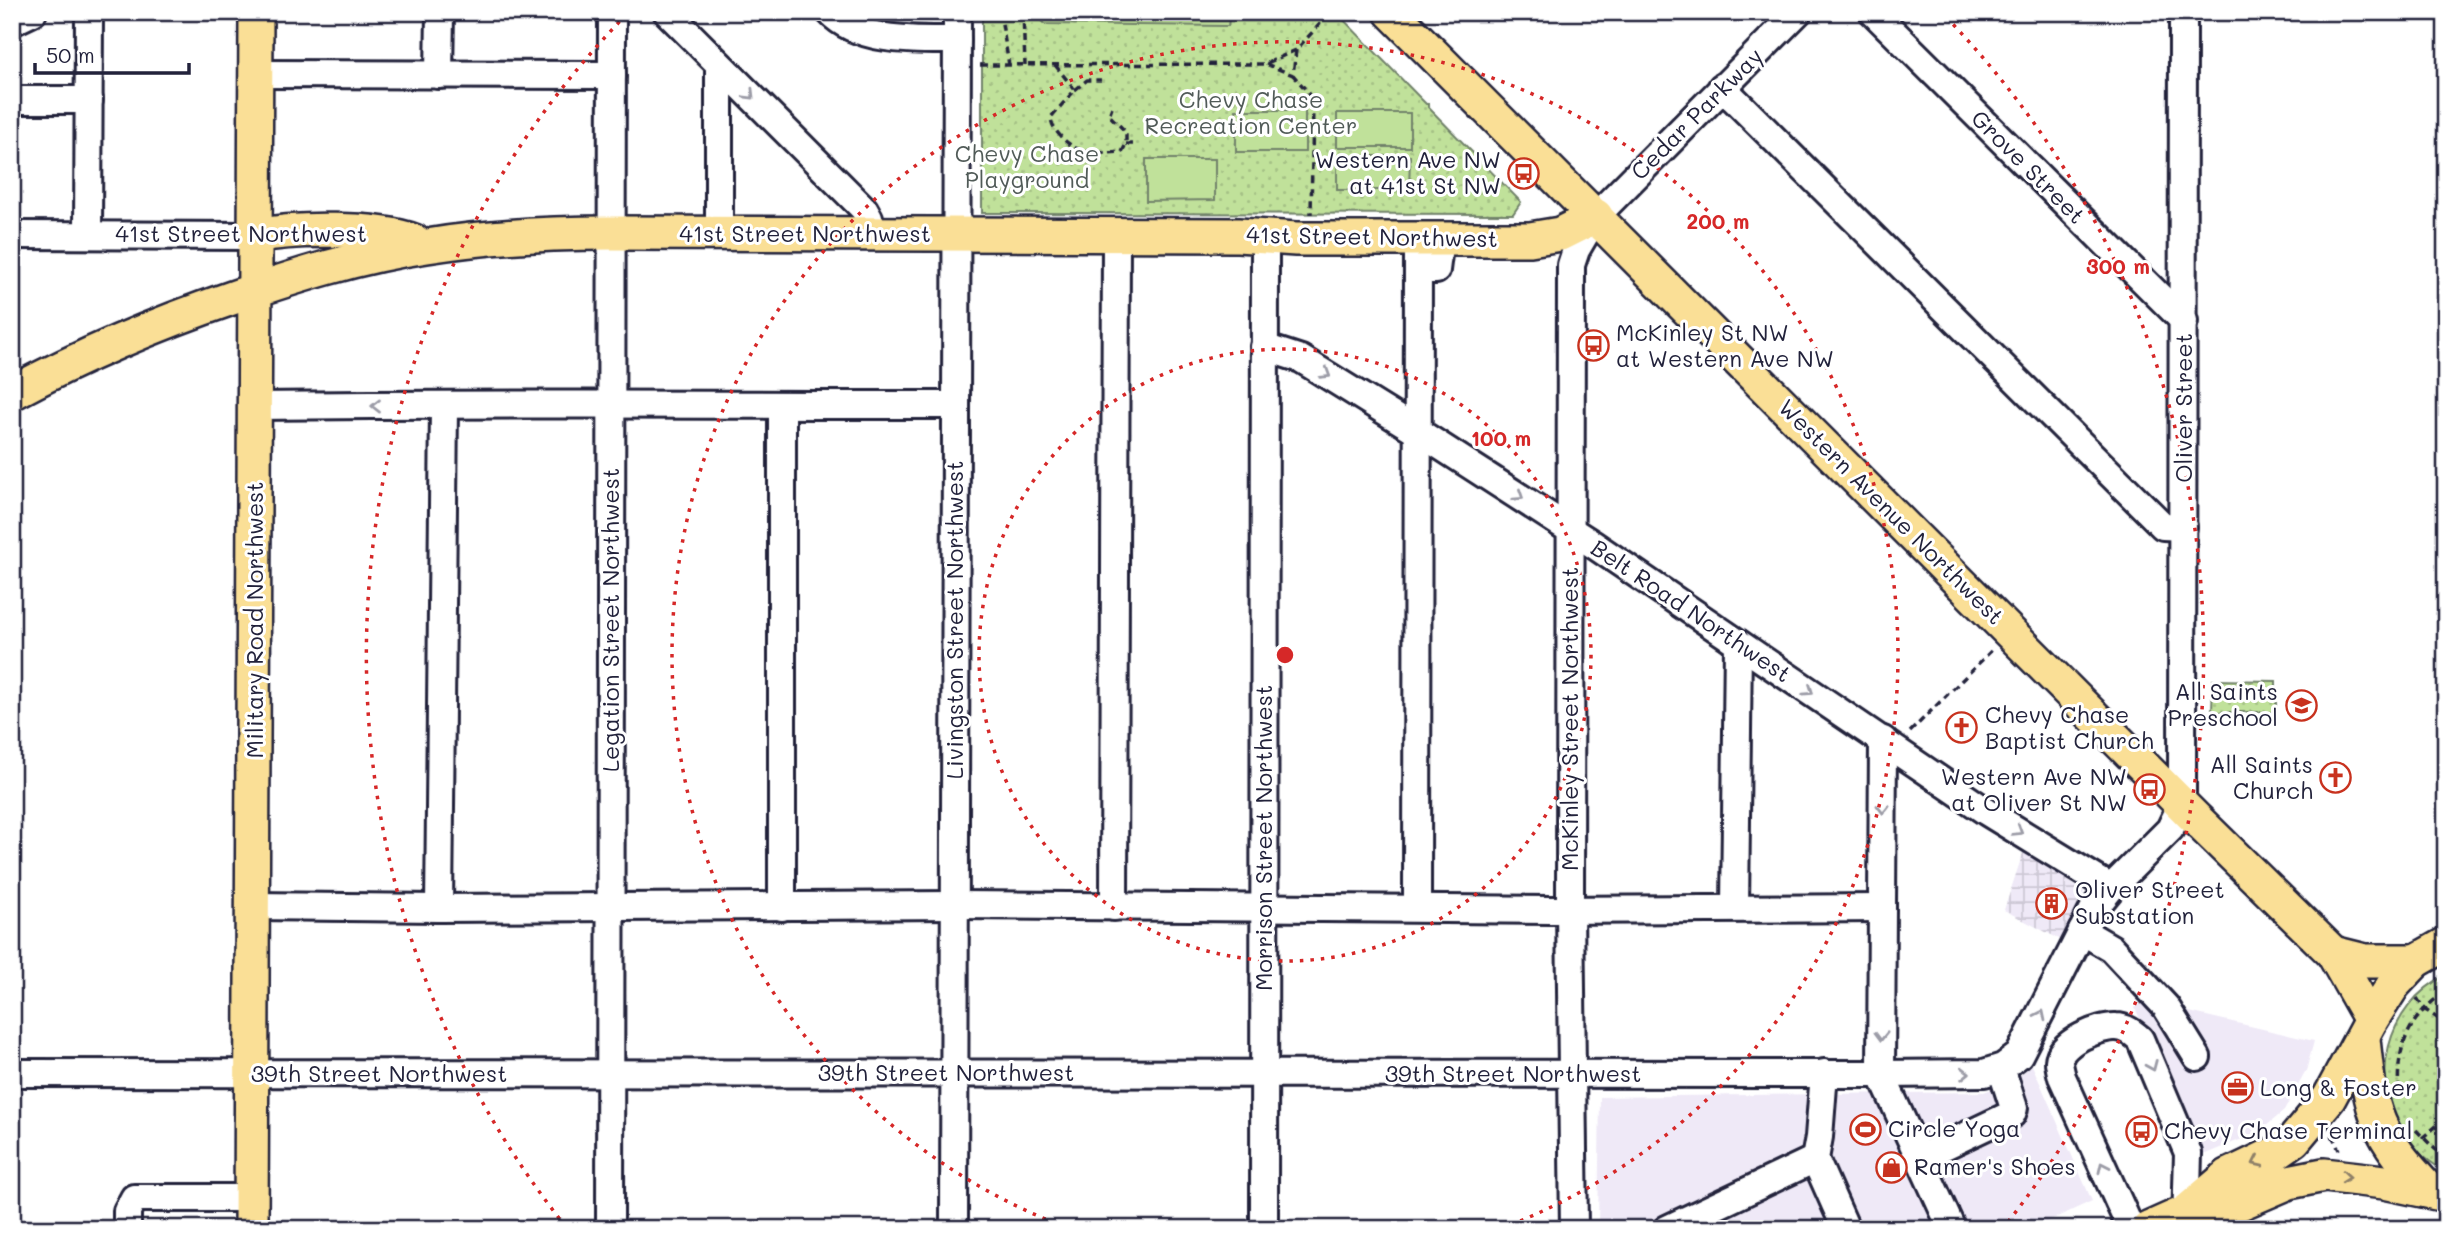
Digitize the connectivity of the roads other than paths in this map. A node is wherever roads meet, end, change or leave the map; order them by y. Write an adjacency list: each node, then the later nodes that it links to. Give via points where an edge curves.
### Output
1 (89, 12): 19 (street)
2 (256, 12): 14 (main road, Military Road Northwest)
3 (440, 12): 15 (street)
4 (612, 12): 16 (street, Legation Street Northwest)
5 (667, 12): 13 (street)
6 (830, 12): 12 (street, via 853,28 893,38)
7 (957, 12): 12 (street, Livingston Street Northwest)
8 (1391, 12): 20 (main road, Western Avenue Northwest)
9 (1798, 12): 17 (street, Cedar Parkway)
10 (1873, 12): 34 (street, Grove Street)
11 (2183, 12): 34 (street, Oliver Street)
12 (957, 40): 26 (street, Livingston Street Northwest)
13 (719, 65): 22 (street); 25 (street, one-way to 25, via 864,209)
14 (256, 74): 15 (street); 28 (main road, Military Road Northwest)
15 (439, 75): 16 (street)
16 (612, 75): 21 (street, Legation Street Northwest)
17 (1722, 87): 20 (street, Cedar Parkway); 43 (street, via 2163,526)
18 (12, 100): 19 (street)
19 (89, 100): 24 (street)
20 (1596, 215): 31 (main road, 41st Street Northwest, via 1543,238); 44 (street, McKinley Street Northwest, via 1571,265); 47 (main road, Western Avenue Northwest)
21 (612, 233): 22 (main road, 41st Street Northwest); 30 (main road, 41st Street Northwest, via 520,235); 37 (street, Legation Street Northwest)
22 (719, 234): 25 (main road, 41st Street Northwest)
23 (12, 235): 24 (street, 41st Street Northwest)
24 (88, 235): 28 (street, 41st Street Northwest)
25 (872, 235): 26 (main road, 41st Street Northwest)
26 (957, 235): 27 (main road, 41st Street Northwest); 38 (street, Livingston Street Northwest)
27 (1116, 235): 29 (main road, 41st Street Northwest); 52 (street)
28 (255, 236): 30 (main road, 41st Street Northwest, via 286,231 387,233); 32 (main road, via 276,260); 33 (main road, Military Road Northwest)
29 (1265, 236): 31 (main road, 41st Street Northwest); 35 (street, Morrison Street Northwest)
30 (426, 246): 32 (main road)
31 (1426, 249): 42 (street)
32 (298, 275): 33 (main road)
33 (256, 290): 36 (main road, via 156,325); 39 (main road, Military Road Northwest)
34 (2184, 321): 43 (street, Oliver Street)
35 (1264, 347): 42 (street, Belt Road Northwest, one-way to 42, via 1301,359); 53 (street, Morrison Street Northwest)
36 (12, 393)
37 (612, 403): 40 (street); 41 (street); 55 (street, Legation Street Northwest)
38 (956, 404): 41 (street); 49 (street, Livingston Street Northwest)
39 (256, 406): 40 (street, one-way to 39); 50 (main road, Military Road Northwest)
40 (444, 406): 54 (street)
41 (782, 406): 51 (street)
42 (1417, 430): 44 (street, Belt Road Northwest, one-way to 44); 56 (street)
43 (2183, 527): 47 (street, Oliver Street)
44 (1570, 529): 45 (street, Belt Road Northwest); 59 (street, McKinley Street Northwest)
45 (1738, 643): 46 (street, Belt Road Northwest, one-way to 46); 57 (street)
46 (1889, 744): 48 (street, Belt Road Northwest, one-way to 48, via 1987,812); 58 (street, one-way to 58)
47 (2182, 804): 48 (street, via 2169,829); 62 (main road, Western Avenue Northwest)
48 (2111, 888): 60 (street)
49 (955, 905): 51 (street); 52 (street); 69 (street, Livingston Street Northwest)
50 (253, 906): 54 (street); 72 (main road, Military Road Northwest)
51 (782, 907): 55 (street)
52 (1114, 907): 53 (street)
53 (1264, 907): 56 (street); 70 (street, Morrison Street Northwest)
54 (439, 908): 55 (street)
55 (610, 908): 68 (street, Legation Street Northwest)
56 (1417, 908): 59 (street)
57 (1735, 908): 58 (street); 59 (street)
58 (1882, 908): 74 (street, one-way to 74)
59 (1570, 910): 73 (street, McKinley Street Northwest)
60 (2082, 931): 65 (street, via 2111,948 2166,1007); 66 (street, one-way to 60, via 2024,1049)
61 (2446, 944): 63 (main road)
62 (2333, 953): 63 (main road, via 2365,961); 64 (main road, Western Avenue Northwest)
63 (2416, 961): 64 (main road, via 2394,984)
64 (2367, 1029): 77 (main road, via 2371,1100 2380,1128 2397,1156); 79 (main road, one-way to 79, via 2329,1098 2303,1132 2274,1154 2228,1176)
65 (2197, 1057)
66 (2001, 1068): 74 (street, 39th Street Northwest, one-way to 66, via 1984,1073); 75 (street, via 2012,1114)
67 (12, 1073): 72 (street, 39th Street Northwest)
68 (610, 1073): 69 (street, 39th Street Northwest); 72 (street, 39th Street Northwest); 81 (street, Legation Street Northwest)
69 (954, 1073): 70 (street, 39th Street Northwest); 82 (street, Livingston Street Northwest)
70 (1264, 1073): 73 (street, 39th Street Northwest); 83 (street, Morrison Street Northwest)
71 (1824, 1073): 73 (street, 39th Street Northwest); 74 (street, 39th Street Northwest); 76 (street)
72 (251, 1074): 78 (main road, Military Road Northwest)
73 (1573, 1074): 84 (street, McKinley Street Northwest)
74 (1881, 1074): 75 (street)
75 (1919, 1158): 87 (street)
76 (1815, 1159): 85 (street); 86 (street)
77 (2438, 1193): 79 (main road, one-way to 77, via 2312,1176 2352,1177)
78 (251, 1213): 80 (street, via 134,1198 127,1211)
79 (2186, 1220): 88 (street, one-way to 79, via 2062,1077 2059,1061 2070,1042 2105,1027 2130,1030 2140,1039 2188,1153); 89 (main road)
80 (127, 1229)
81 (610, 1229)
82 (954, 1229)
83 (1264, 1229)
84 (1574, 1229)
85 (1667, 1229)
86 (1846, 1229)
87 (1952, 1229)
88 (2131, 1229)
89 (2148, 1229)

